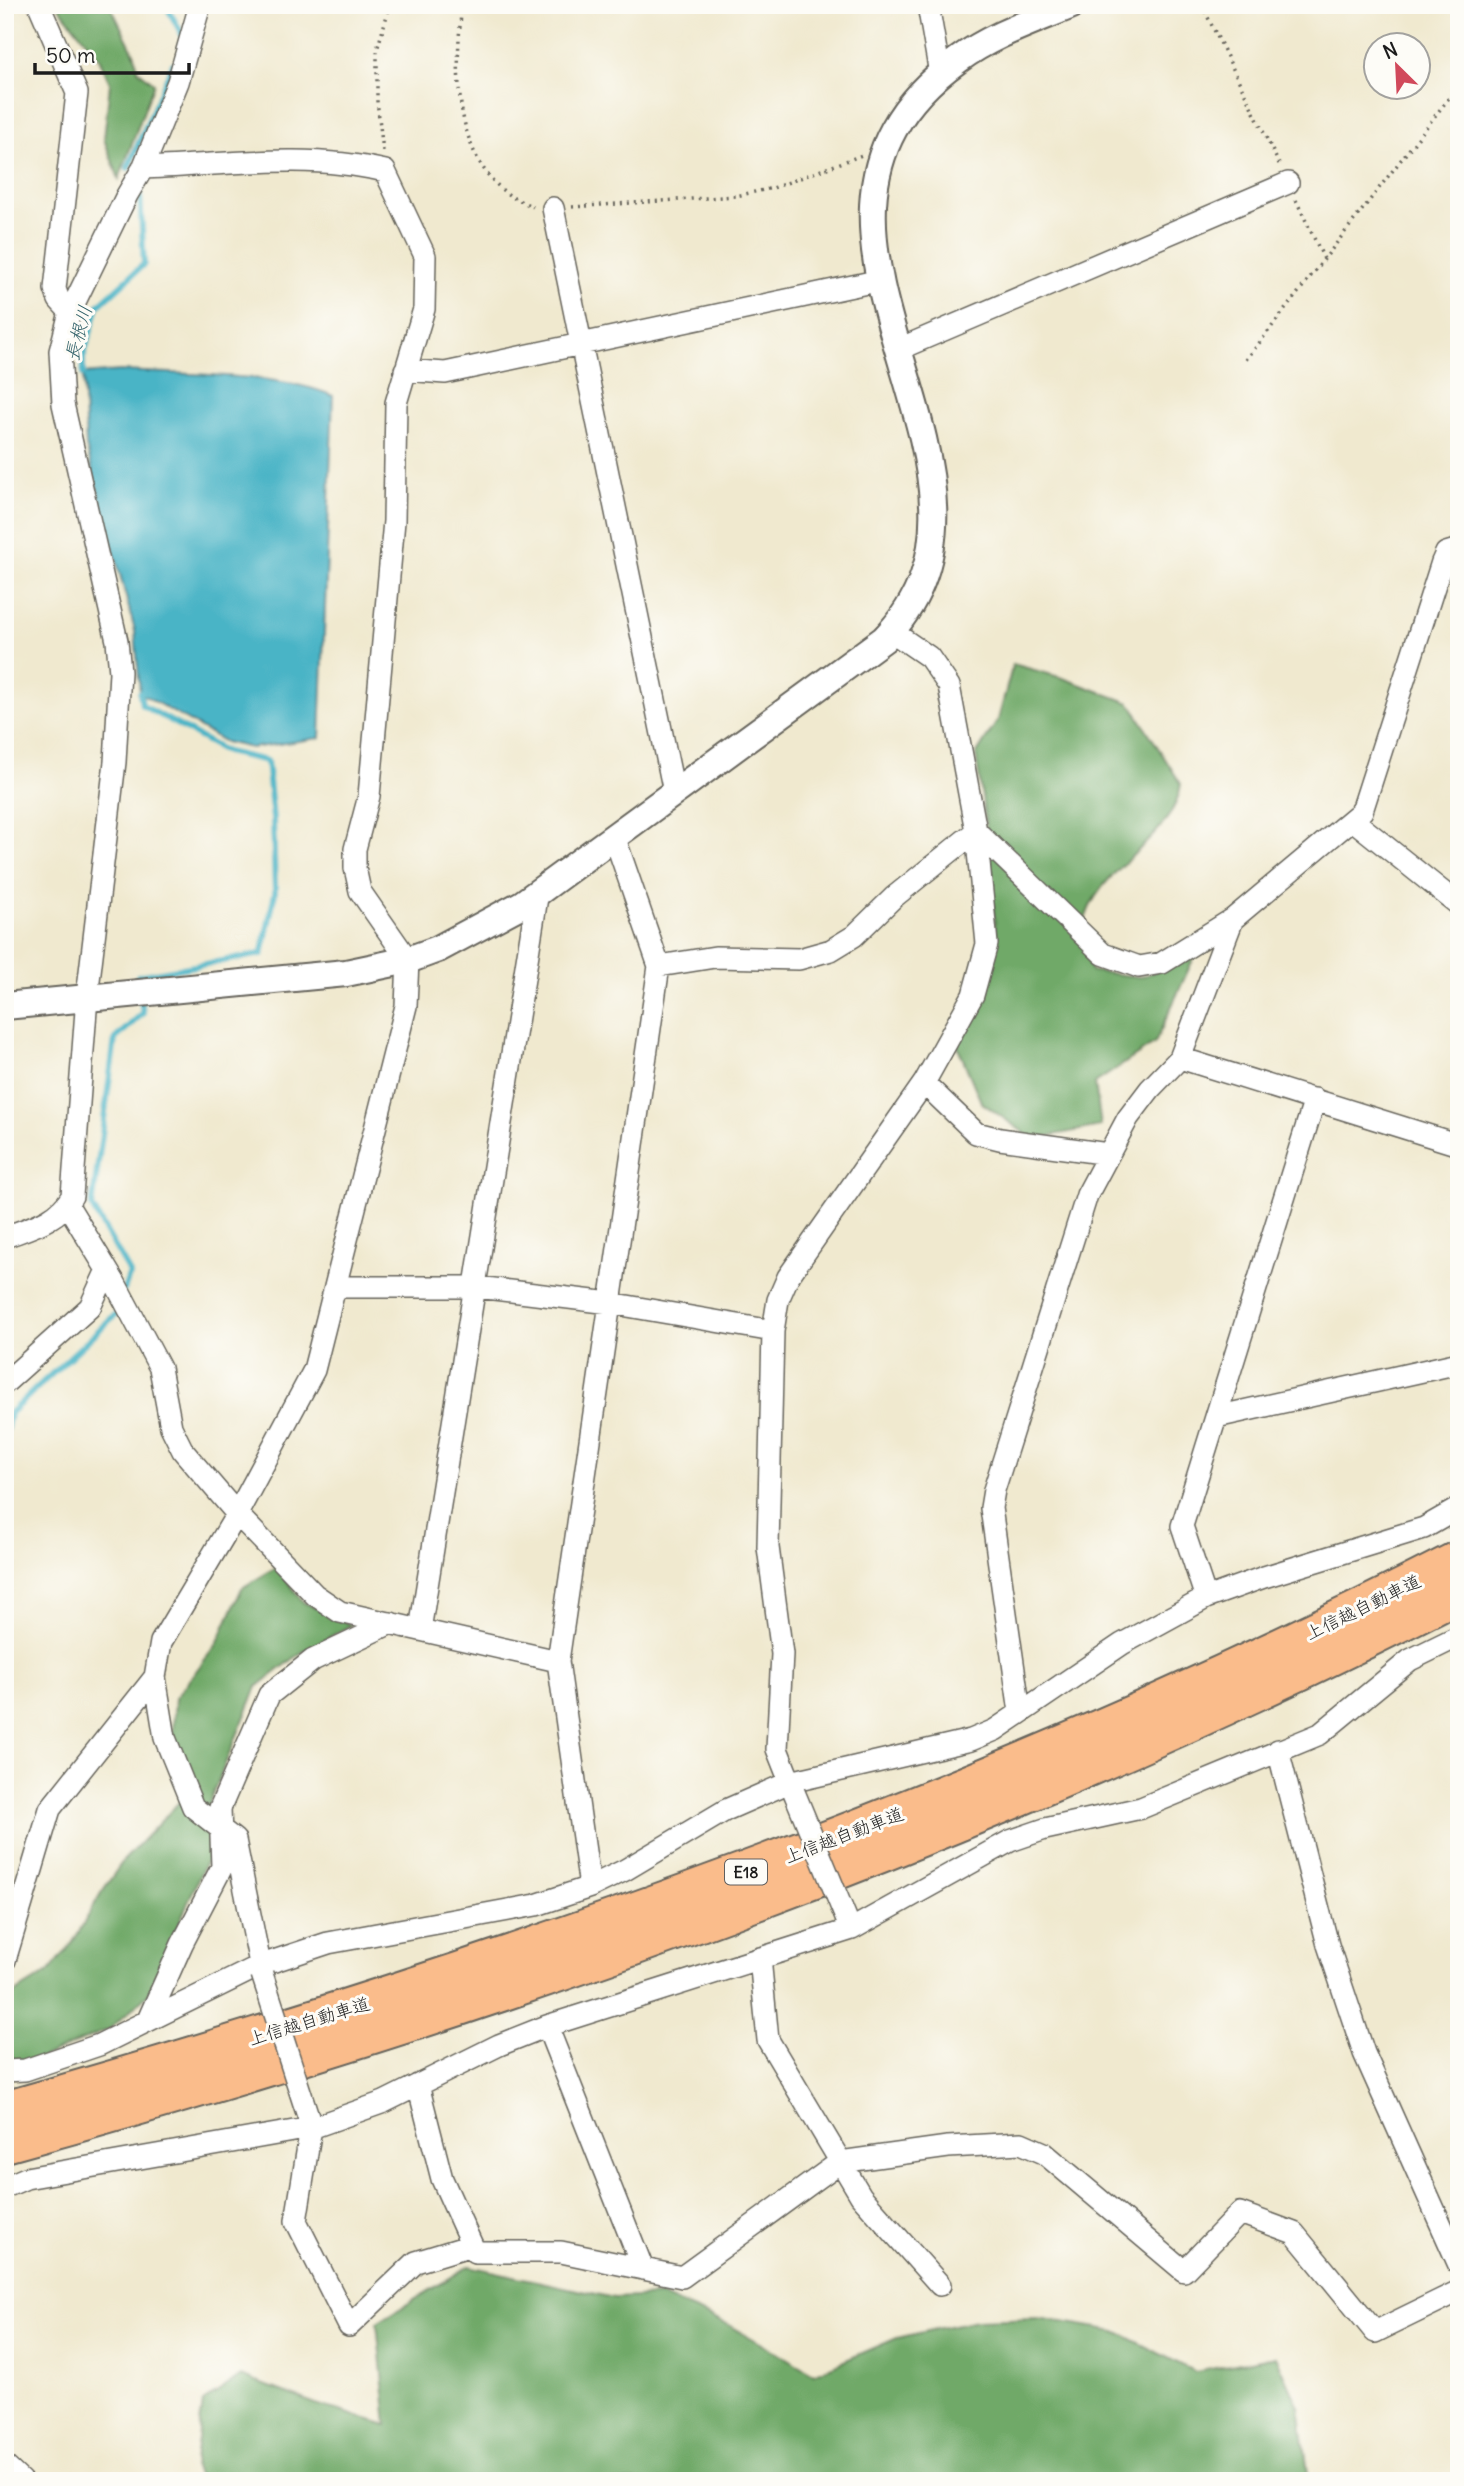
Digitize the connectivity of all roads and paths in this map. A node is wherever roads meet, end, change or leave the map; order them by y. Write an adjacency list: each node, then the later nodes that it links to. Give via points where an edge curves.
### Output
1 (39, 5): 17 (street, via 77,93 55,289)
2 (200, 5): 11 (street, via 178,82)
3 (390, 5): 12 (path, via 377,50)
4 (462, 5): 14 (path, via 457,72 467,137 486,171 509,195 534,207)
5 (928, 5): 8 (street)
6 (1072, 5): 8 (street, via 978,47)
7 (1202, 5): 13 (path)
8 (940, 74): 10 (street, via 902,116)
9 (1459, 85): 15 (path)
10 (887, 146): 14 (path, via 773,188 736,196); 16 (street, via 873,191 871,222)
11 (143, 168): 12 (street, via 317,161); 17 (street)
12 (385, 172): 21 (street, via 425,256 424,309)
13 (1288, 183): 15 (path); 19 (street)
14 (553, 208): 18 (street)
15 (1324, 260): 20 (path)
16 (881, 280): 18 (street); 19 (street)
17 (70, 312): 33 (street, via 60,351 63,404 117,641 120,672 115,762)
18 (580, 345): 21 (street, via 445,373); 24 (street)
19 (899, 349): 23 (street, via 935,505 928,565 911,607)
20 (1246, 360)
21 (405, 370): 31 (street, via 396,403 394,522 369,796 355,849 355,868 360,891)
22 (1459, 549): 25 (street, via 1446,553 1442,562 1362,811)
23 (891, 631): 24 (street, via 861,659); 26 (street, via 929,657 949,686)
24 (674, 793): 27 (street)
25 (1354, 821): 29 (street); 30 (street)
26 (976, 831): 30 (street, via 1103,954 1124,963 1139,967 1161,964); 32 (street, via 854,936 831,950 799,959 715,957); 36 (street, via 987,944 973,995)
27 (614, 836): 28 (street); 32 (street)
28 (538, 891): 31 (street, via 471,934); 44 (street)
29 (1459, 905)
30 (1233, 919): 35 (street)
31 (408, 960): 33 (street, via 346,973); 43 (street, via 406,1006)
32 (659, 966): 45 (street)
33 (87, 997): 34 (street); 40 (street, via 74,1176)
34 (5, 1006)
35 (1180, 1058): 37 (street); 39 (street, via 1150,1088)
36 (924, 1083): 39 (street, via 976,1133); 46 (street, via 800,1255 778,1300)
37 (1315, 1099): 38 (street); 49 (street)
38 (1459, 1145)
39 (1108, 1154): 60 (street, via 1087,1195 991,1508)
40 (67, 1204): 41 (street, via 51,1219); 42 (street)
41 (5, 1237)
42 (111, 1276): 48 (street, via 90,1307); 51 (street, via 160,1368 171,1427 183,1451)
43 (335, 1287): 44 (street); 51 (street, via 314,1370)
44 (477, 1287): 45 (street); 56 (street)
45 (610, 1303): 46 (street); 58 (street)
46 (773, 1331): 62 (street, via 768,1547 782,1654 777,1749)
47 (1459, 1363): 49 (street)
48 (5, 1382)
49 (1216, 1417): 54 (street, via 1182,1526)
50 (1459, 1508): 54 (street, via 1424,1528)
51 (237, 1514): 55 (street, via 315,1595 340,1612); 59 (street, via 160,1642)
52 (1459, 1559): 73 (highway, 上信越自動車道 / E18, via 1116,1723 797,1853 443,1978)
53 (1459, 1592): 75 (highway, 上信越自動車道 / E18, via 1157,1738 813,1879 581,1964 330,2047)
54 (1206, 1598): 60 (street, via 1122,1644)
55 (391, 1623): 56 (street); 63 (street, via 313,1660 269,1695 220,1808)
56 (420, 1630): 58 (street)
57 (1459, 1636): 61 (street, via 1410,1660 1320,1734)
58 (558, 1661): 64 (street)
59 (155, 1677): 63 (street, via 165,1738 193,1807); 67 (street, via 50,1808)
60 (1020, 1712): 62 (street, via 971,1740)
61 (1278, 1750): 65 (street, via 1141,1808 1010,1841); 79 (street, via 1328,1945 1364,2053)
62 (792, 1787): 64 (street, via 726,1810); 65 (street, bridge)
63 (223, 1830): 68 (street, via 235,1840); 69 (street, via 222,1867)
64 (590, 1887): 68 (street, via 536,1905 328,1943)
65 (849, 1924): 66 (street)
66 (760, 1958): 70 (street); 76 (street, via 768,2040)
67 (5, 1960)
68 (260, 1970): 69 (street); 74 (street, bridge)
69 (148, 2020): 71 (street, via 99,2045 25,2070)
70 (547, 2026): 72 (street); 80 (street)
71 (5, 2071)
72 (418, 2085): 74 (street, via 384,2102); 78 (street, via 442,2179)
73 (5, 2111)
74 (309, 2121): 77 (street, via 26,2178); 78 (street, via 296,2221 349,2326 416,2262)
75 (5, 2143)
76 (840, 2162): 80 (street, via 682,2277); 81 (street, via 861,2196); 82 (street, via 948,2147 1021,2143 1044,2153 1184,2271 1240,2213 1294,2233 1375,2332)
77 (5, 2187)
78 (472, 2245): 80 (street, via 475,2252 561,2252)
79 (1459, 2265)
80 (643, 2269)
81 (940, 2285)
82 (1459, 2291)
83 (5, 2466): 84 (street)
84 (21, 2481)

